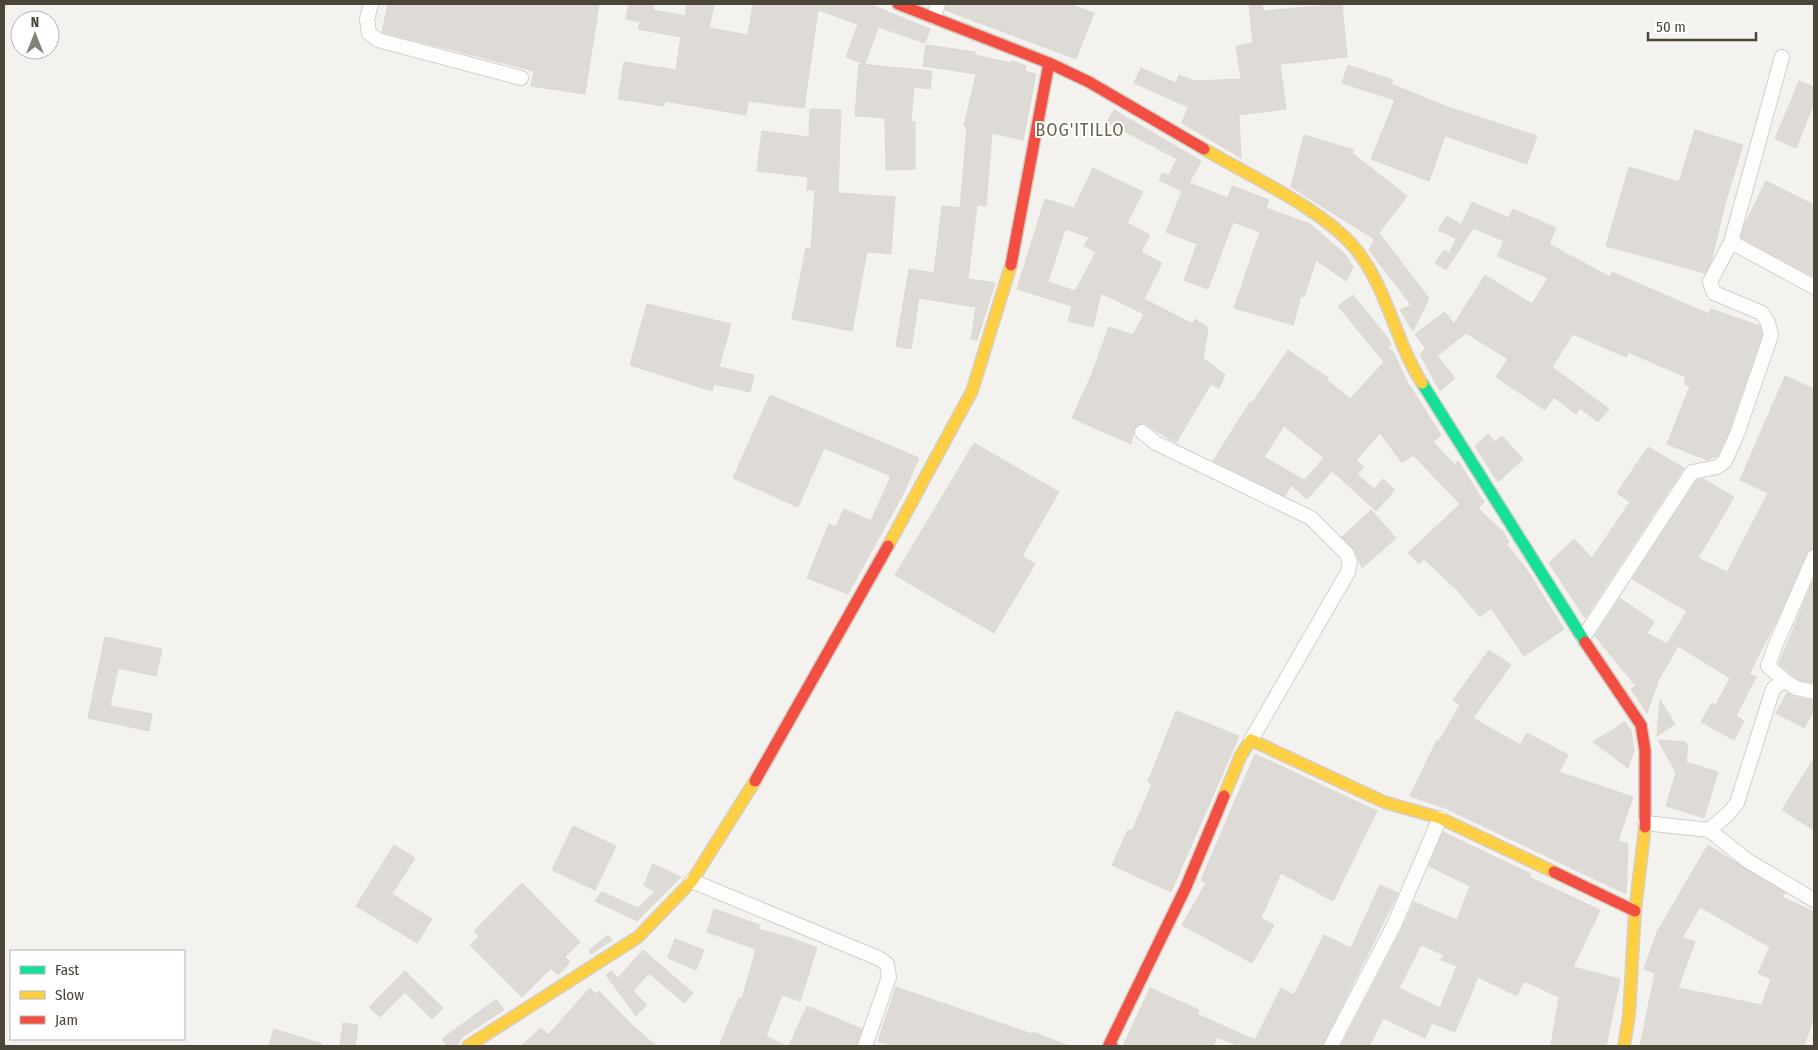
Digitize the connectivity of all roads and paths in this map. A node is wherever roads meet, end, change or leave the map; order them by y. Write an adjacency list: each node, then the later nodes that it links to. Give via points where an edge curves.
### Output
1 (371, 4): 6 (street, via 369,33 378,40)
2 (898, 4): 3 (street)
3 (936, 10): 5 (street)
4 (1782, 57): 7 (street)
5 (1049, 63): 11 (street, via 1089,82 1317,215 1354,247 1374,279 1416,374); 18 (street, via 1008,276 972,391 863,592 736,814)
6 (521, 78)
7 (1731, 242): 8 (street); 11 (street, via 1710,282 1714,293 1762,313 1771,335 1737,434 1725,461 1717,467 1692,472)
8 (1814, 287)
9 (1142, 432): 14 (street, via 1156,443 1312,518 1347,554 1350,562 1348,572)
10 (1814, 557): 12 (street, via 1768,666)
11 (1583, 638): 16 (street, via 1641,725 1645,750)
12 (1784, 680): 13 (street, via 1796,688); 17 (street, via 1773,689 1737,803)
13 (1814, 692)
14 (1251, 740): 15 (street, via 1384,802); 23 (street, via 1241,755 1184,889 1109,1045)
15 (1440, 818): 20 (street); 24 (street, via 1394,925)
16 (1645, 823): 17 (street); 20 (street)
17 (1709, 830): 19 (street, via 1748,861)
18 (692, 881): 21 (street, via 638,937); 22 (street, via 887,964 889,977)
19 (1814, 900)
20 (1635, 911): 25 (street)
21 (468, 1046)
22 (864, 1046)
23 (1112, 1046)
24 (1331, 1046)
25 (1624, 1046)

